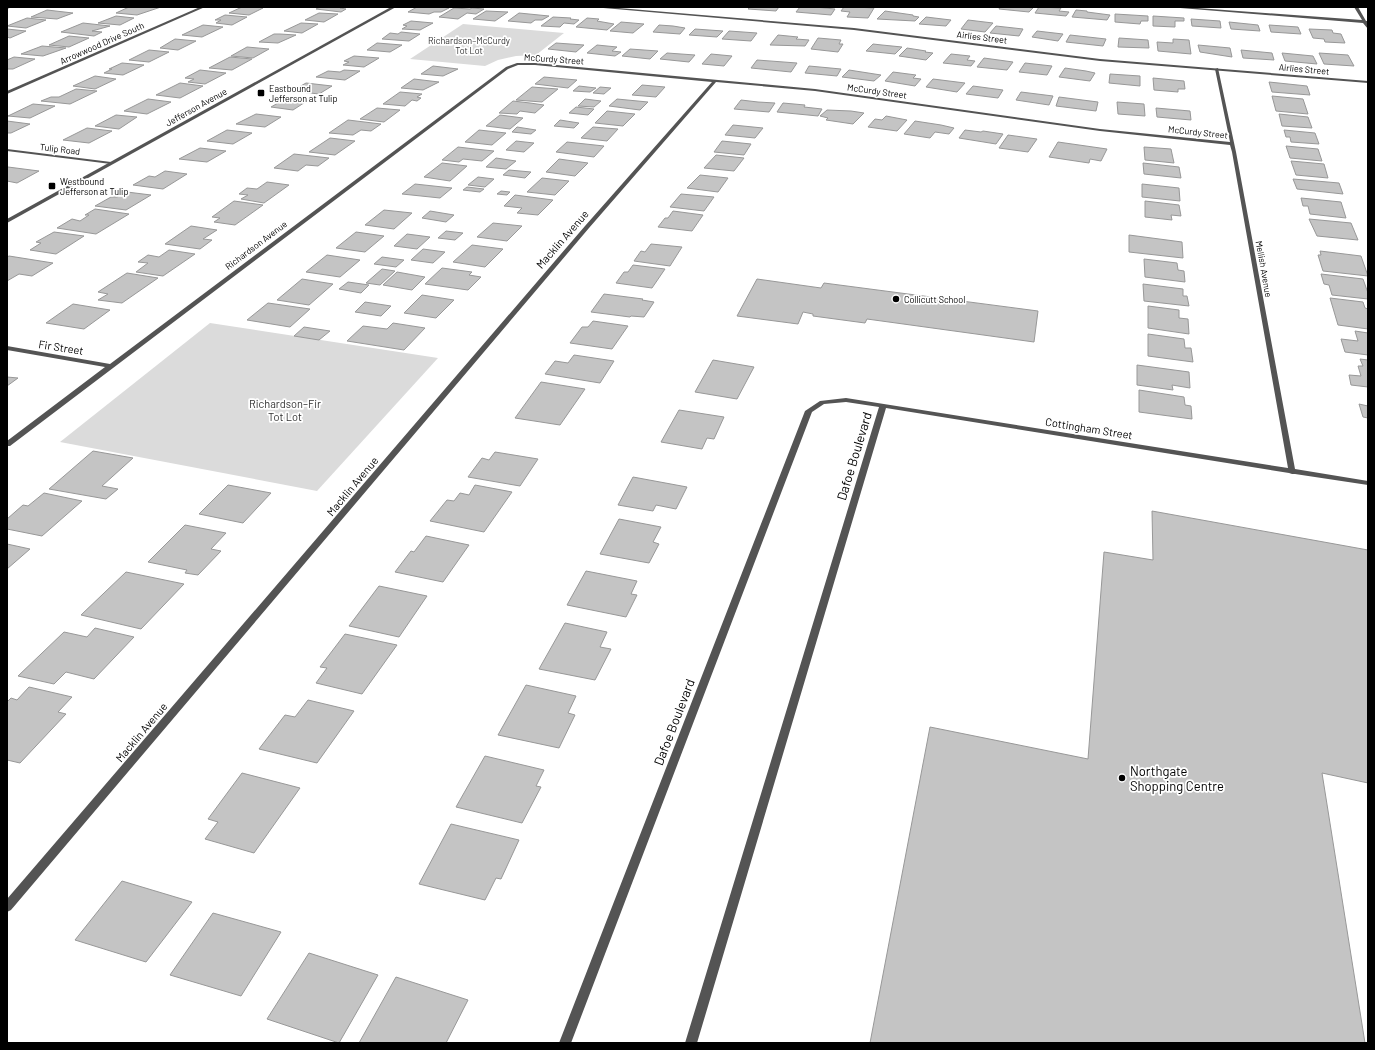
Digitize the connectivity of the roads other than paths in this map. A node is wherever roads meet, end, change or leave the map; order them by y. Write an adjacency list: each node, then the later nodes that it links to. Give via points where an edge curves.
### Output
1 (10, 7): 7 (street)
2 (203, 7): 14 (street, Arrowwood Drive South)
3 (394, 7): 17 (street, Jefferson Avenue)
4 (594, 7): 11 (street, Airlies Street, via 854,29 1100,60)
5 (1170, 7): 8 (street)
6 (1356, 7): 8 (street)
7 (7, 8)
8 (1366, 21): 9 (street)
9 (1368, 28)
10 (518, 64): 12 (street, McCurdy Street); 20 (street, Richardson Avenue, via 507,68)
11 (1217, 69): 13 (street, Airlies Street); 15 (street, Mellish Avenue)
12 (715, 81): 15 (street, McCurdy Street, via 815,90 1100,130); 26 (street, Macklin Avenue, via 586,227)
13 (1368, 82)
14 (7, 93)
15 (1232, 144): 24 (street, Mellish Avenue)
16 (7, 150): 17 (street, Tulip Road)
17 (111, 163): 18 (street, Jefferson Avenue)
18 (7, 221)
19 (7, 348): 20 (street, Fir Street)
20 (111, 366): 23 (street, Richardson Avenue)
21 (883, 406): 22 (street, Cottingham Street, via 846,400 822,402); 24 (street, Cottingham Street); 28 (street, Dafoe Boulevard)
22 (809, 411): 27 (street, Dafoe Boulevard)
23 (7, 444)
24 (1292, 472): 25 (street, Cottingham Street)
25 (1368, 483)
26 (7, 907)
27 (565, 1043)
28 (691, 1043)

